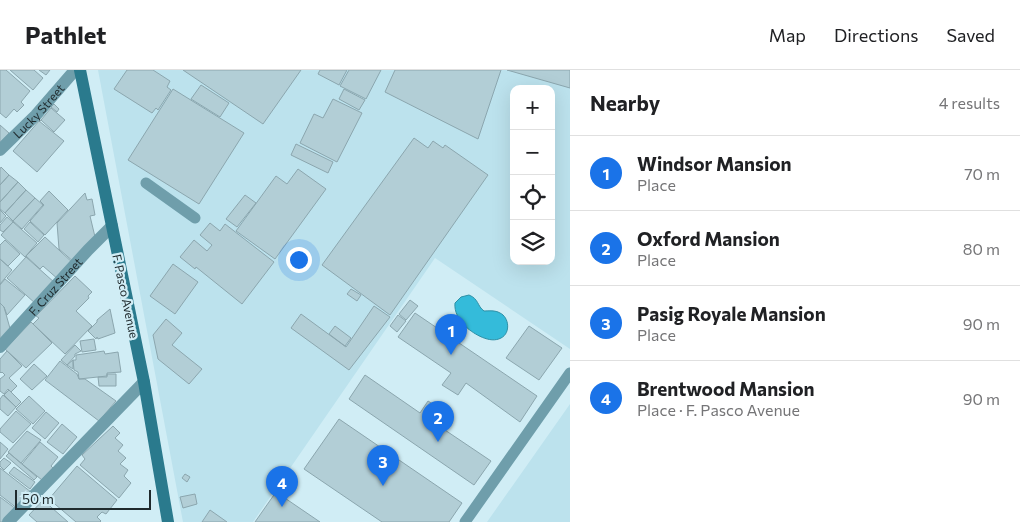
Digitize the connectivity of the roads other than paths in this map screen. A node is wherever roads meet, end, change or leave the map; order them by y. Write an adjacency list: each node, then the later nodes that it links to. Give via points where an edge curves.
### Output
1 (75, 70): 3 (street, Lucky Street)
2 (80, 70): 6 (street, F. Pasco Avenue)
3 (0, 150)
4 (146, 183): 5 (lane)
5 (195, 218)
6 (112, 226): 7 (street, F. Cruz Street); 9 (street, F. Pasco Avenue)
7 (0, 347)
8 (570, 373): 12 (lane)
9 (144, 382): 10 (street); 11 (street, F. Pasco Avenue)
10 (8, 522)
11 (168, 522)
12 (465, 522)

